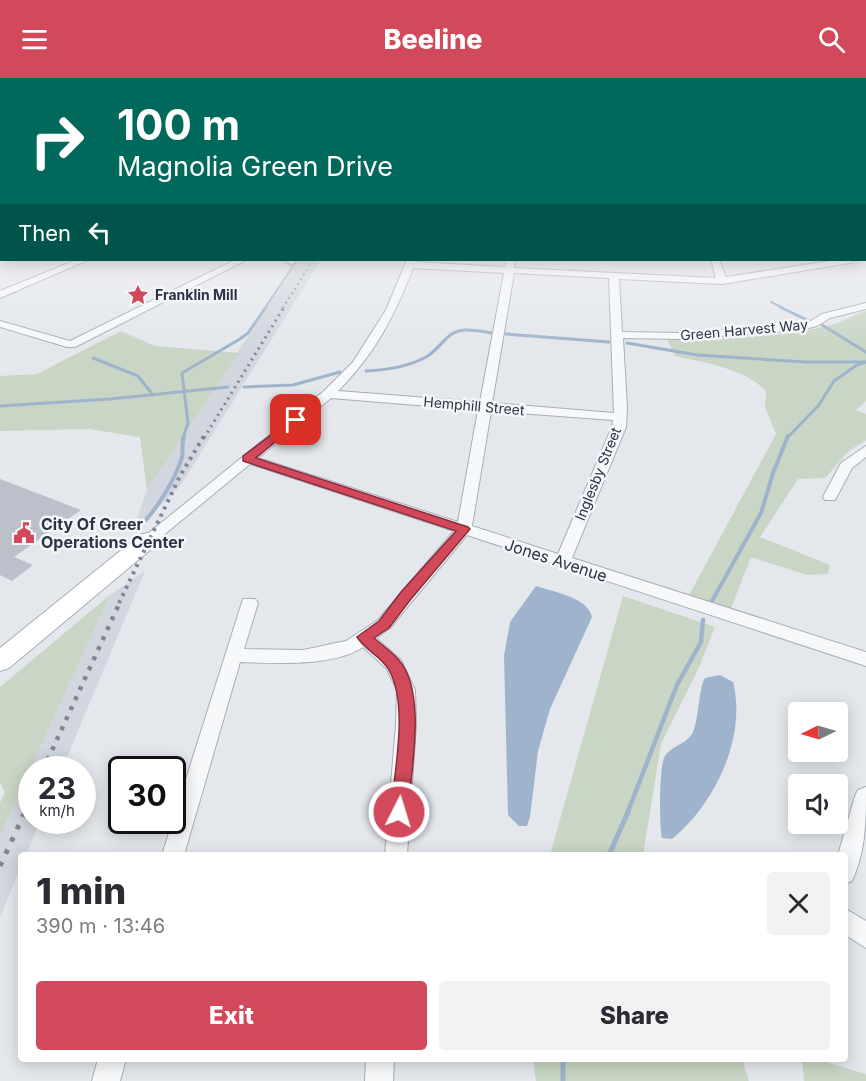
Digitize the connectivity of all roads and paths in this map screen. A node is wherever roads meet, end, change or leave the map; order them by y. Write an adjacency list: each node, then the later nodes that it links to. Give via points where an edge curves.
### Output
1 (81, 261): 9 (street)
2 (239, 261): 11 (street, via 71,345)
3 (715, 261): 8 (street)
4 (844, 261): 8 (street)
5 (410, 262): 6 (street); 13 (street, via 378,334 358,364)
6 (510, 265): 7 (street); 14 (street)
7 (614, 276): 8 (street); 12 (street, Inglesby Street)
8 (722, 281)
9 (0, 295)
10 (866, 306): 12 (street, Green Harvest Way, via 800,327 682,336)
11 (0, 324)
12 (619, 335): 15 (street, Inglesby Street)
13 (328, 394): 14 (street, Hemphill Street); 17 (street)
14 (486, 407): 15 (street, Hemphill Street); 19 (street)
15 (620, 417): 21 (street, Inglesby Street, via 611,449)
16 (866, 450): 18 (street, via 846,466)
17 (247, 459): 19 (street, Jones Avenue); 20 (street)
18 (830, 497)
19 (464, 529): 21 (street, Jones Avenue); 23 (street, via 384,624)
20 (148, 540): 26 (street)
21 (564, 562): 25 (street, Jones Avenue)
22 (249, 603): 24 (street)
23 (364, 637): 24 (street, via 351,646 303,657); 29 (street, via 394,664 406,690)
24 (233, 655): 28 (street)
25 (866, 659)
26 (0, 662)
27 (866, 796): 30 (street)
28 (174, 852)
29 (396, 852)
30 (848, 860)
31 (848, 922): 32 (street)
32 (866, 936)
33 (111, 1062): 35 (street)
34 (380, 1062): 36 (street)
35 (106, 1081)
36 (379, 1081)

